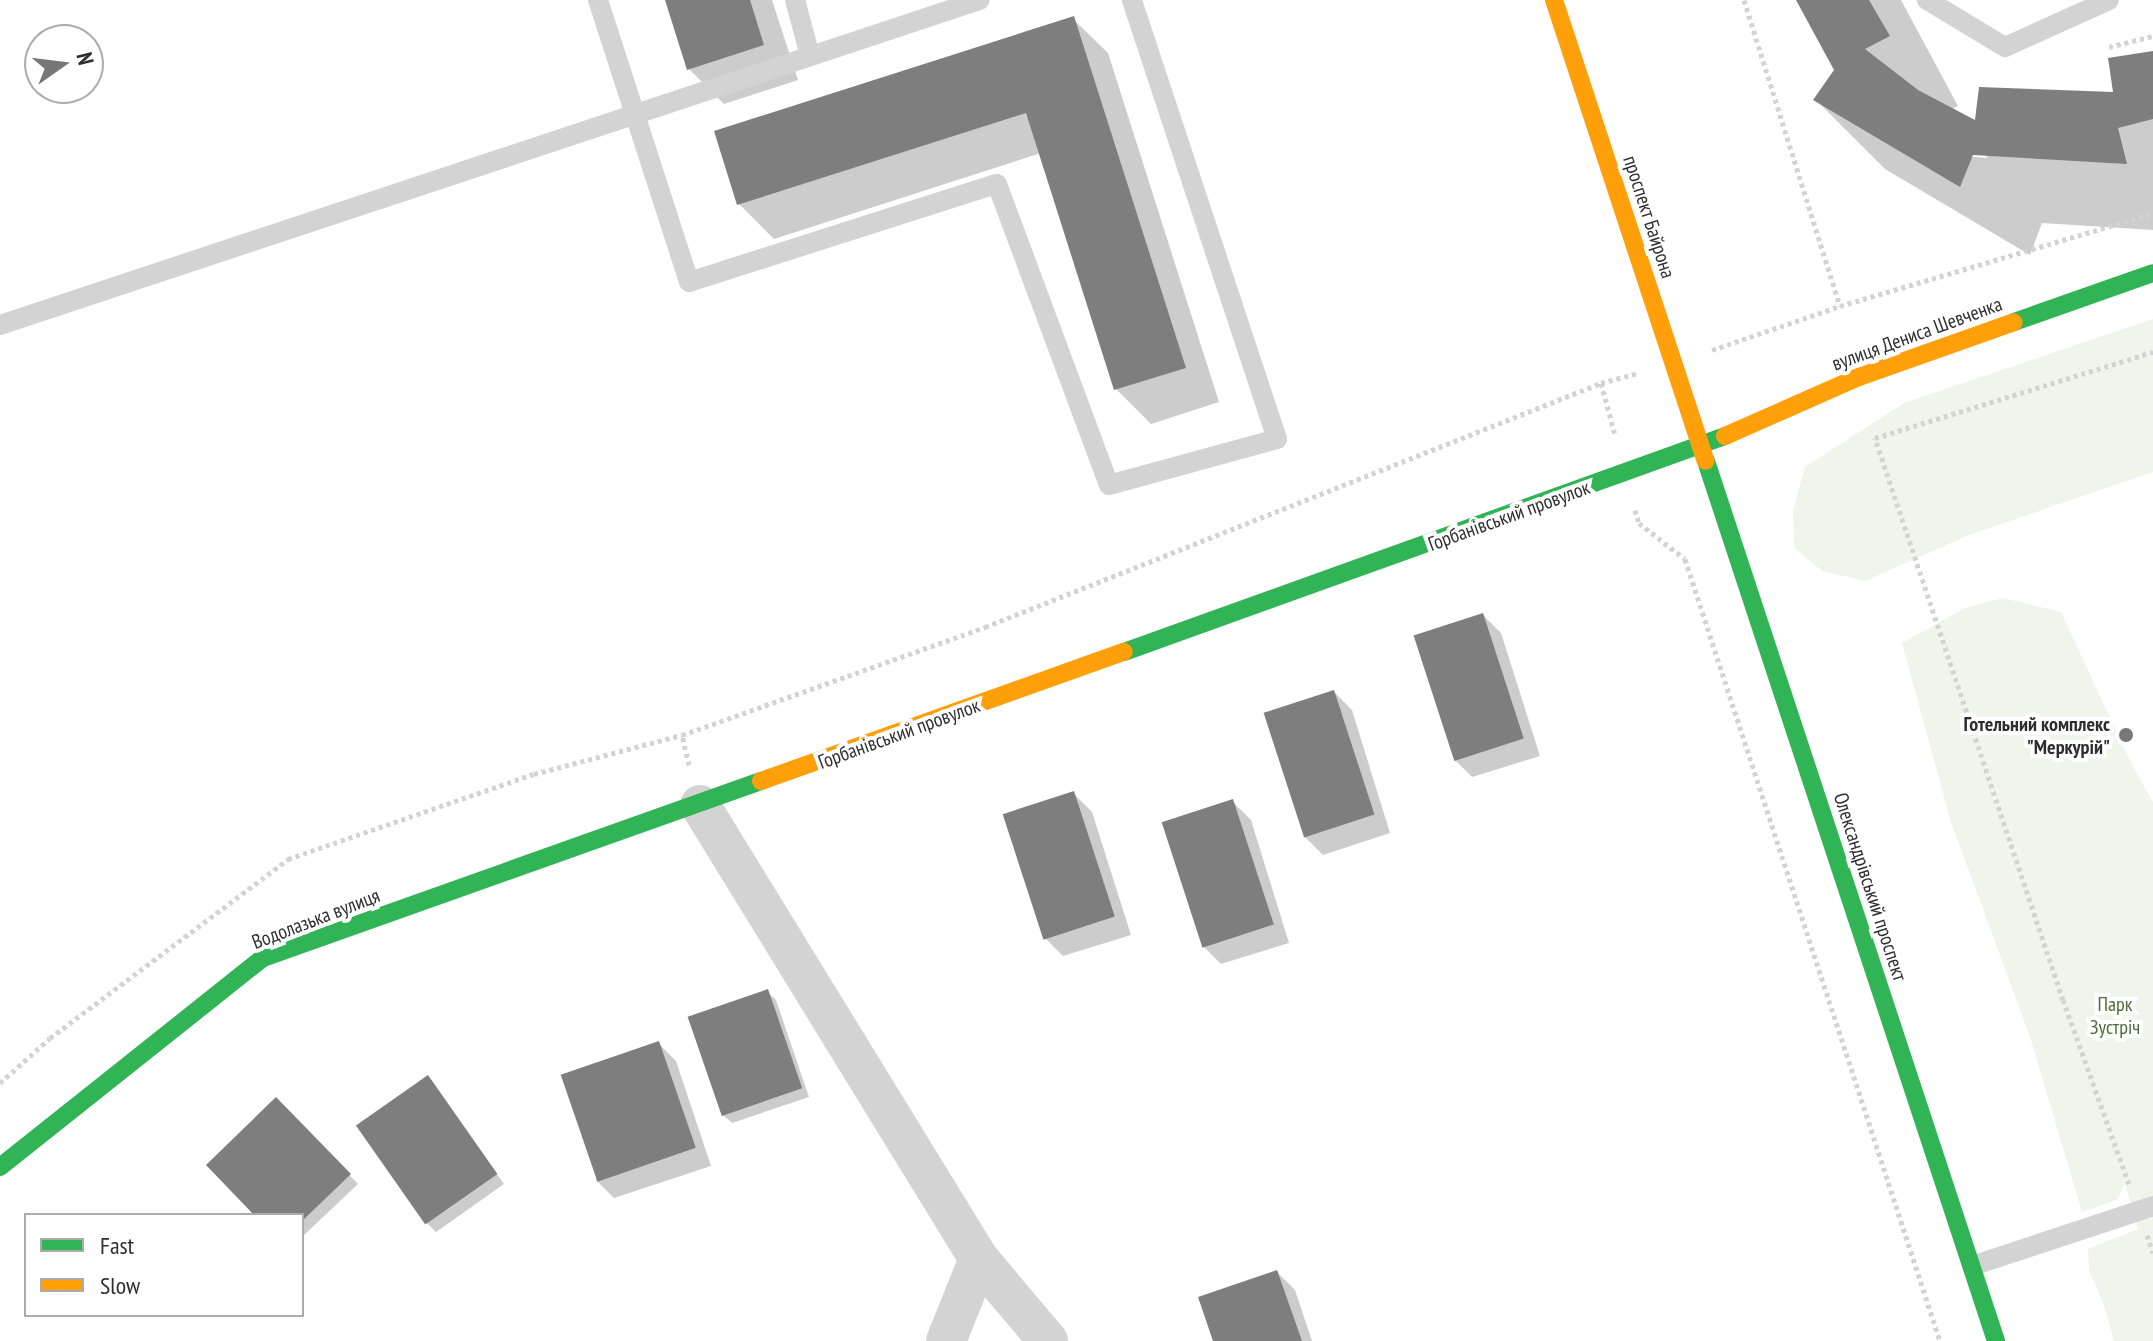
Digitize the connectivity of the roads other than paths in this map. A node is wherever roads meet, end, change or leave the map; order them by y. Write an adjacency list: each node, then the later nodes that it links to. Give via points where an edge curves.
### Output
1 (598, 0): 10 (lane)
2 (795, 0): 9 (lane)
3 (980, 0): 8 (lane)
4 (1132, 0): 10 (lane, via 1277,439 1109,485 997,184 689,282)
5 (1554, 0): 13 (street, проспект Байрона)
6 (1927, 0): 7 (lane, via 2005,47)
7 (2109, 0)
8 (933, 8): 9 (lane)
9 (810, 56): 10 (lane)
10 (635, 114): 12 (lane)
11 (2153, 273): 13 (street, вулиця Дениса Шевченка, via 1859,377)
12 (0, 325)
13 (1701, 447): 14 (street, Горбанівський провулок); 18 (street, Олександрівський проспект)
14 (700, 805): 15 (street, Водолазька вулиця, via 263,958); 17 (street)
15 (0, 1167)
16 (2145, 1208): 18 (lane)
17 (979, 1259): 19 (street); 20 (street)
18 (1972, 1266): 21 (street, Олександрівський проспект)
19 (946, 1341)
20 (1048, 1341)
21 (1996, 1341)

